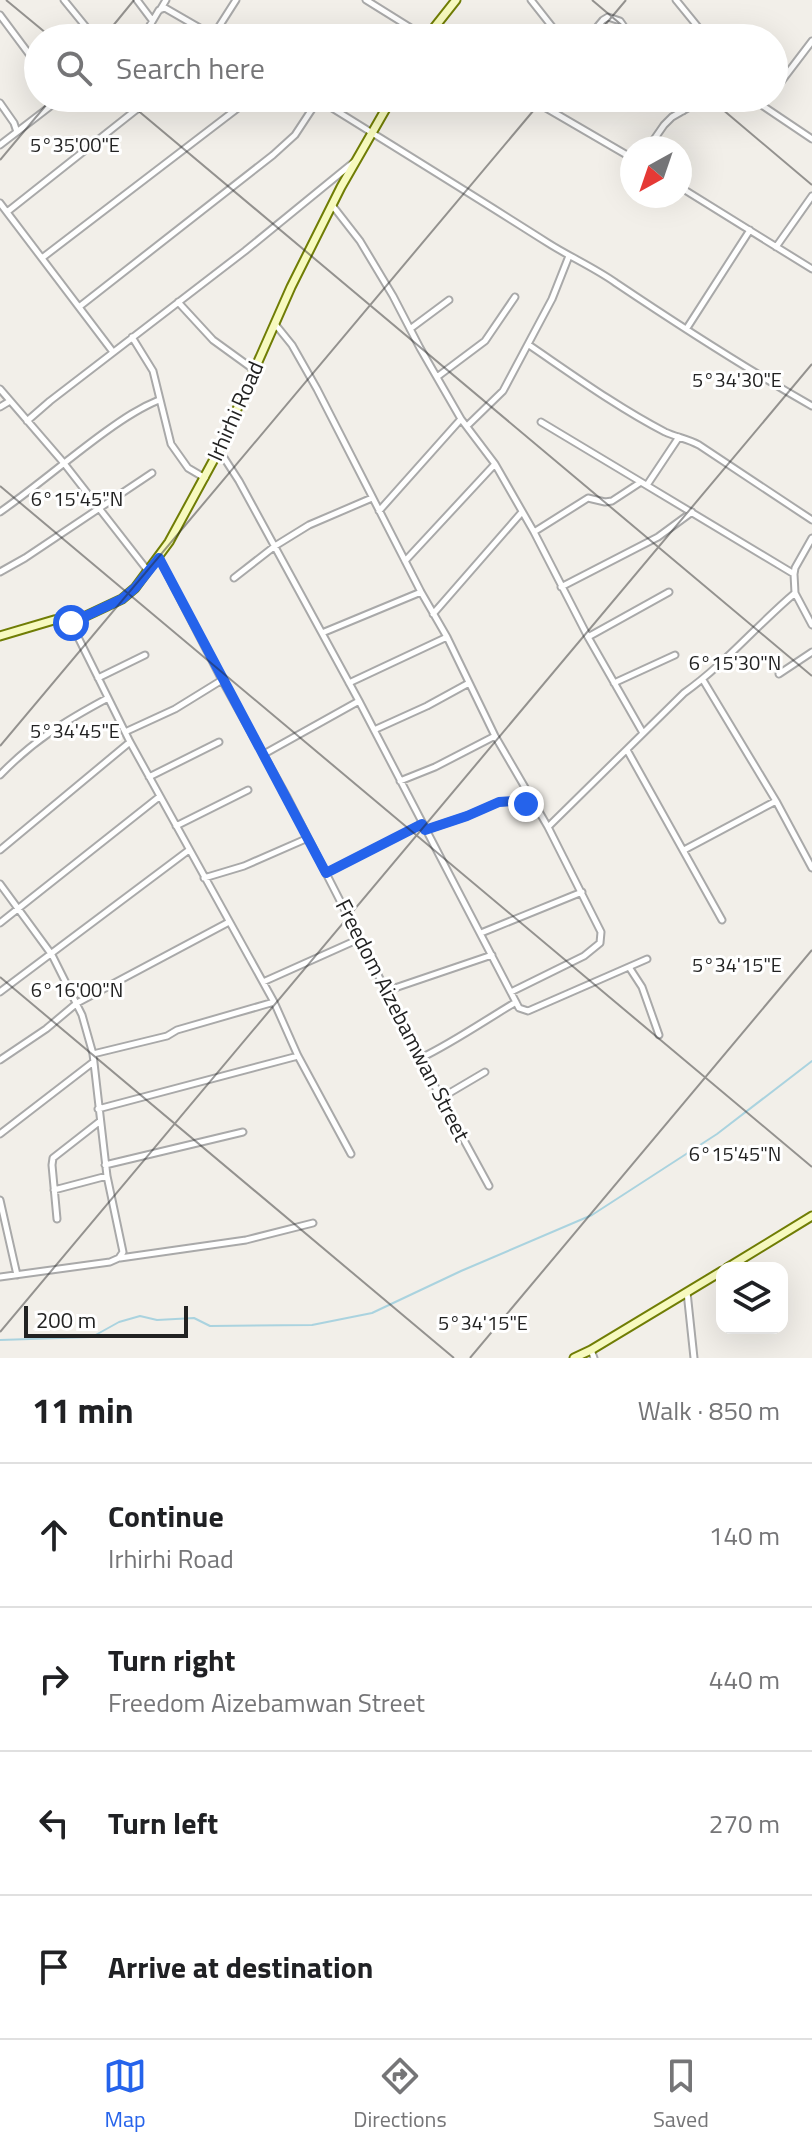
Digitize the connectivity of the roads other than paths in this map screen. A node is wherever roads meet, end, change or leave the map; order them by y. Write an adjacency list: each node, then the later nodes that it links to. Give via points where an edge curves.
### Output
1 (64, 0): 12 (street)
2 (137, 0): 11 (street)
3 (166, 0): 9 (street)
4 (236, 0): 15 (street)
5 (366, 0): 16 (street)
6 (456, 0): 17 (street)
7 (531, 0): 18 (street)
8 (676, 0): 21 (street)
9 (159, 10): 11 (street); 14 (street, via 170,10)
10 (0, 15): 23 (street)
11 (152, 20): 13 (street)
12 (84, 24)
13 (150, 24)
14 (193, 24)
15 (222, 24)
16 (404, 24)
17 (437, 24)
18 (550, 24)
19 (600, 24): 20 (street, via 608,17)
20 (622, 24)
21 (696, 24)
22 (812, 41): 24 (street)
23 (24, 47)
24 (788, 73)
25 (0, 103): 35 (street)
26 (43, 112): 35 (street)
27 (133, 112): 46 (street)
28 (233, 112): 50 (street)
29 (309, 112): 55 (street, via 295,135 273,155)
30 (338, 112): 36 (street)
31 (384, 112): 36 (street, Irhirhi Road)
32 (558, 112): 40 (street)
33 (682, 112): 37 (street)
34 (771, 112): 38 (street)
35 (17, 132): 39 (street)
36 (372, 133): 41 (street, Irhirhi Road); 49 (street)
37 (656, 136)
38 (812, 139)
39 (0, 145)
40 (620, 151)
41 (354, 162): 45 (street, Irhirhi Road); 54 (street)
42 (692, 194): 47 (street)
43 (812, 196): 48 (street)
44 (0, 203): 46 (street)
45 (332, 205): 56 (street, Irhirhi Road); 58 (street, via 360,241)
46 (7, 212): 50 (street)
47 (750, 230): 48 (street); 57 (street)
48 (776, 247): 51 (street)
49 (569, 256): 57 (street); 60 (street)
50 (42, 258): 55 (street)
51 (812, 269)
52 (515, 297): 63 (street, via 485,341)
53 (449, 300): 58 (street)
54 (178, 302): 59 (street); 62 (street, via 213,340)
55 (79, 307): 61 (street)
56 (275, 323): 62 (street, Irhirhi Road); 80 (street, via 317,389)
57 (687, 328): 67 (street)
58 (410, 329): 63 (street)
59 (132, 337): 61 (street); 65 (street, via 153,371)
60 (529, 345): 72 (street, via 503,391); 73 (street)
61 (113, 352): 70 (street)
62 (253, 369): 74 (street, Irhirhi Road)
63 (437, 377): 69 (street)
64 (0, 389): 66 (street)
65 (159, 400): 75 (street, via 139,407); 78 (street, via 171,444 188,468)
66 (10, 401): 68 (street); 70 (street)
67 (812, 406)
68 (0, 407)
69 (461, 419): 72 (street); 82 (street)
70 (27, 421): 75 (street)
71 (541, 422): 79 (street)
72 (467, 426): 76 (street)
73 (679, 437): 79 (street); 86 (street)
74 (219, 450): 78 (street, Irhirhi Road); 89 (street)
75 (63, 462): 81 (street); 83 (street)
76 (495, 464): 84 (street); 91 (street)
77 (152, 473): 81 (street)
78 (205, 478): 90 (street, Irhirhi Road)
79 (644, 483): 85 (street); 87 (street, via 612,501 588,498)
80 (372, 498): 82 (street); 89 (street)
81 (99, 509): 92 (street); 93 (street)
82 (379, 511): 91 (street)
83 (0, 512)
84 (522, 512): 87 (street); 100 (street)
85 (692, 512): 94 (street); 96 (street, via 658,537)
86 (812, 520)
87 (534, 532): 96 (street)
88 (812, 538): 94 (street)
89 (275, 546): 95 (street); 103 (street)
90 (159, 558): 92 (street, Irhirhi Road); 112 (street, Freedom Aizebamwan Street)
91 (405, 561): 97 (street)
92 (148, 571): 101 (street, Irhirhi Road, via 122,599)
93 (0, 572)
94 (794, 574): 99 (street)
95 (234, 578)
96 (561, 587): 106 (street)
97 (421, 592): 100 (street); 103 (street)
98 (669, 592): 106 (street)
99 (795, 593): 102 (street); 113 (street)
100 (433, 614): 105 (street)
101 (71, 623): 104 (street, Irhirhi Road, via 54,620); 111 (street)
102 (812, 625)
103 (322, 633): 114 (street)
104 (0, 636)
105 (447, 637): 114 (street); 115 (street)
106 (588, 637): 116 (street)
107 (812, 652): 110 (street)
108 (145, 655): 111 (street)
109 (675, 655): 116 (street)
110 (779, 674)
111 (98, 678): 117 (street)
112 (222, 680): 120 (street); 126 (street, Freedom Aizebamwan Street)
113 (703, 680): 121 (street); 132 (street)
114 (349, 683): 118 (street)
115 (469, 683): 119 (street); 122 (street)
116 (614, 683): 121 (street)
117 (108, 698): 120 (street); 127 (street, via 39,739)
118 (359, 701): 119 (street); 126 (street)
119 (374, 730): 129 (street)
120 (125, 732): 123 (street)
121 (643, 733): 125 (street)
122 (495, 736): 129 (street); 133 (street)
123 (130, 742): 128 (street); 138 (street)
124 (219, 742): 128 (street)
125 (627, 750): 136 (street); 140 (street)
126 (264, 754): 137 (street, Freedom Aizebamwan Street)
127 (0, 775)
128 (149, 777): 131 (street)
129 (400, 781): 135 (street)
130 (248, 790): 134 (street)
131 (160, 797): 134 (street); 146 (street)
132 (776, 801): 140 (street); 141 (street)
133 (536, 807): 135 (street, via 499,802); 136 (street)
134 (176, 826): 139 (street)
135 (423, 827): 142 (street); 150 (street)
136 (548, 827): 145 (street)
137 (308, 838): 142 (street, Freedom Aizebamwan Street); 143 (street)
138 (0, 850)
139 (189, 850): 143 (street); 152 (street)
140 (684, 850): 147 (street)
141 (812, 868)
142 (326, 873): 151 (street, Freedom Aizebamwan Street)
143 (204, 878): 148 (street)
144 (0, 884): 146 (street)
145 (582, 892): 150 (street); 159 (street, via 601,932 600,943)
146 (19, 909): 149 (street); 152 (street)
147 (722, 920)
148 (229, 922): 156 (street); 162 (street)
149 (0, 923)
150 (481, 933): 153 (street)
151 (359, 939): 156 (street); 157 (street, Freedom Aizebamwan Street)
152 (52, 955): 158 (street); 162 (street)
153 (492, 955): 157 (street); 159 (street)
154 (647, 959): 155 (street)
155 (629, 967): 161 (street, via 528,1011); 163 (street)
156 (263, 982): 160 (street)
157 (386, 991): 166 (street, Freedom Aizebamwan Street)
158 (0, 992)
159 (511, 992): 161 (street)
160 (274, 1002): 164 (street); 165 (street)
161 (516, 1002): 166 (street)
162 (77, 1003): 164 (street); 167 (street)
163 (659, 1035)
164 (93, 1054): 168 (street)
165 (298, 1056): 171 (street); 175 (street)
166 (421, 1058): 170 (street, Freedom Aizebamwan Street)
167 (0, 1060)
168 (93, 1063): 171 (street); 174 (street)
169 (485, 1072): 170 (street)
170 (441, 1098): 178 (street, Freedom Aizebamwan Street)
171 (98, 1109): 172 (street)
172 (100, 1122): 176 (street); 179 (street, via 53,1158)
173 (243, 1132): 176 (street)
174 (0, 1134)
175 (351, 1154)
176 (105, 1165): 177 (street)
177 (107, 1176): 179 (street); 184 (street, via 123,1252)
178 (489, 1186)
179 (54, 1190): 182 (street)
180 (0, 1200): 186 (street)
181 (812, 1216): 185 (street)
182 (57, 1219)
183 (313, 1223): 184 (street, via 246,1240)
184 (119, 1258): 186 (street)
185 (737, 1262)
186 (17, 1275): 188 (street)
187 (716, 1275): 189 (street)
188 (0, 1277)
189 (687, 1292): 190 (street); 192 (street)
190 (592, 1354): 191 (street)
191 (574, 1358)
192 (694, 1358)

